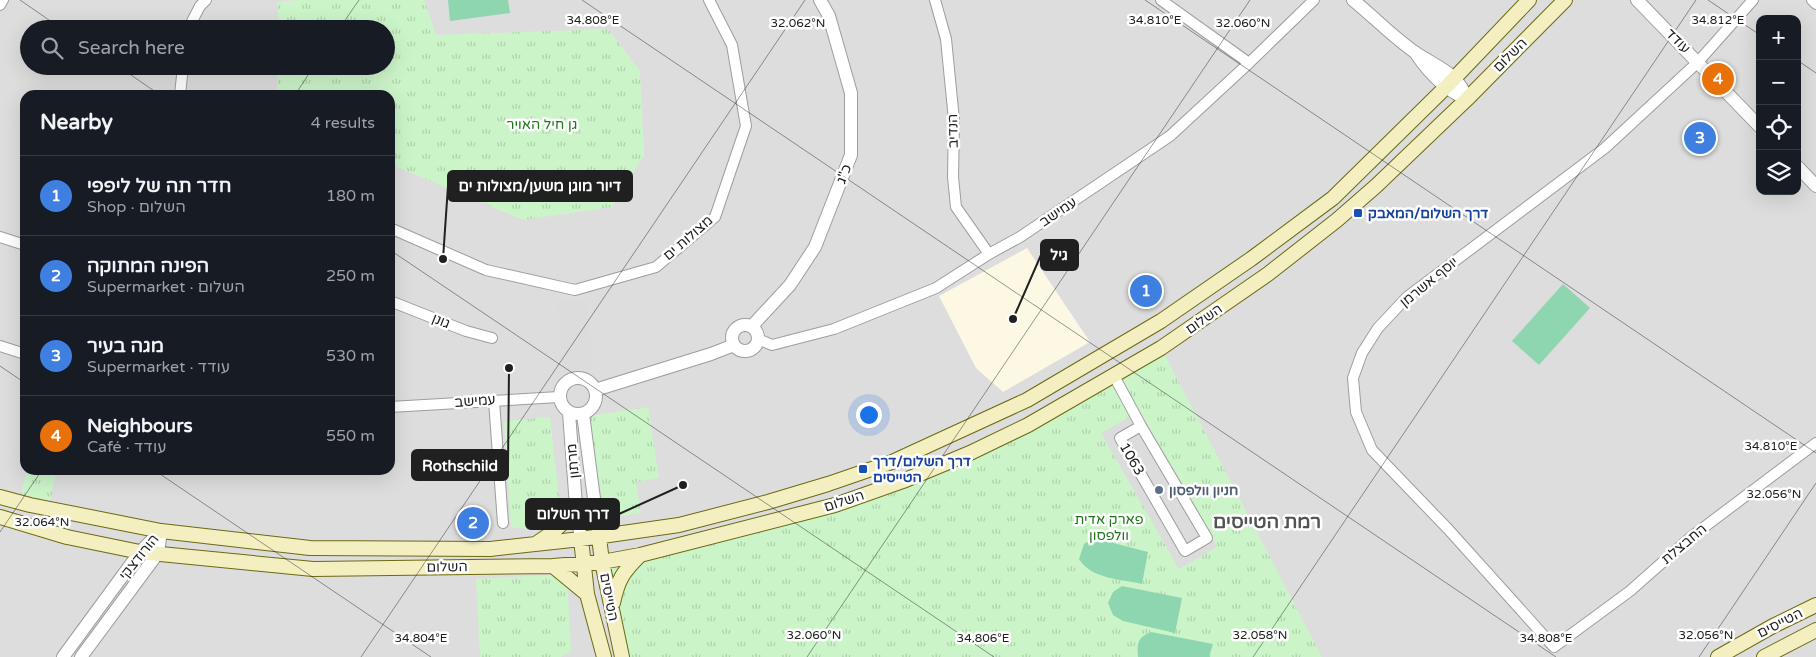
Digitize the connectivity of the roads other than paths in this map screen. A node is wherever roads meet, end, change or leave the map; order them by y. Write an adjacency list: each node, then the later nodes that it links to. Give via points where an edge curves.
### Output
1 (3, 0): 15 (street)
2 (206, 0): 16 (street)
3 (709, 0): 26 (street, מצולות ים, via 732,45 746,126 715,217 656,267 575,290 486,270)
4 (820, 0): 31 (street, כ"ג, via 829,16 851,93 851,155 815,248 790,285)
5 (934, 0): 29 (street, הנדיב, via 946,39 954,120 956,207)
6 (1161, 0): 18 (street)
7 (1314, 0): 18 (street, עמישב)
8 (1353, 0): 20 (street, via 1416,53 1437,64)
9 (1529, 0): 20 (main road, השלום)
10 (1565, 0): 22 (main road, השלום)
11 (1637, 0): 17 (street, עודד)
12 (1752, 0): 17 (street, יוסף אשרמן)
13 (1812, 0): 14 (street)
14 (1816, 4)
15 (0, 5)
16 (193, 20)
17 (1698, 62): 23 (street, עודד); 64 (street, יוסף אשרמן, via 1606,148 1407,297 1378,328 1362,353 1354,378 1356,412 1372,450)
18 (1249, 63): 29 (street, עמישב, via 1170,136 1020,237)
19 (182, 75): 21 (street)
20 (1450, 82): 22 (street, via 1462,87); 51 (main road, השלום, via 1333,198 1252,260 1161,321 1027,400 892,462 828,484 679,525)
21 (181, 90)
22 (1467, 99): 37 (main road, השלום, via 1350,209 1268,274 1161,348)
23 (1756, 123)
24 (1801, 170): 25 (street)
25 (1816, 186)
26 (395, 230)
27 (0, 237): 28 (street)
28 (20, 243)
29 (988, 254): 33 (street, עמישב, via 936,288 834,329 772,345)
30 (395, 303): 32 (street, גונן)
31 (752, 326): 33 (street); 34 (street, via 743,325 734,330)
32 (492, 338)
33 (758, 339): 34 (street, via 747,350 739,350)
34 (734, 345): 38 (street)
35 (0, 346): 36 (street)
36 (20, 352)
37 (1114, 376): 44 (street, 1063); 56 (main road, השלום, via 970,454 903,481 835,504)
38 (595, 390): 39 (street, via 585,379 572,378 562,386); 43 (street, via 594,405)
39 (559, 397): 40 (street, עמישב); 42 (street)
40 (494, 401): 41 (street, עמישב); 49 (street)
41 (395, 406)
42 (569, 413): 43 (street); 47 (street, מרתון)
43 (583, 414): 51 (street, מרתון)
44 (1141, 426): 44 (street, 1063, via 1120,438 1185,552 1207,538)
45 (1816, 443): 64 (street, החבצלת, via 1691,537 1630,591)
46 (0, 497): 50 (main road, השלום)
47 (576, 506): 52 (street, מרתון); 53 (main road, via 563,524)
48 (0, 517): 54 (main road, השלום, via 68,537)
49 (503, 523)
50 (161, 531): 53 (main road, השלום, via 310,548 490,549); 54 (street, הורודצקי); 55 (street, הורודצקי)
51 (599, 537): 52 (main road, השלום); 57 (main road, הטייסים)
52 (581, 539): 53 (main road, השלום); 58 (main road, הטייסים)
53 (535, 545)
54 (140, 552): 55 (main road, השלום); 65 (street, הורודצקי)
55 (158, 553): 59 (main road, השלום, via 313,569); 66 (street, הורודצקי)
56 (640, 555): 57 (main road, השלום); 62 (main road, via 623,572)
57 (602, 562): 58 (main road, השלום); 62 (main road, הטייסים)
58 (584, 564): 59 (main road, השלום); 60 (main road, הטייסים)
59 (553, 566): 60 (main road)
60 (587, 594): 67 (main road, הטייסים)
61 (1816, 605): 69 (main road, הטייסים)
62 (611, 611): 68 (main road, הטייסים)
63 (1816, 630): 70 (main road, הטייסים)
64 (1554, 647)
65 (63, 657)
66 (81, 657)
67 (604, 657)
68 (622, 657)
69 (1718, 657)
70 (1764, 657)

